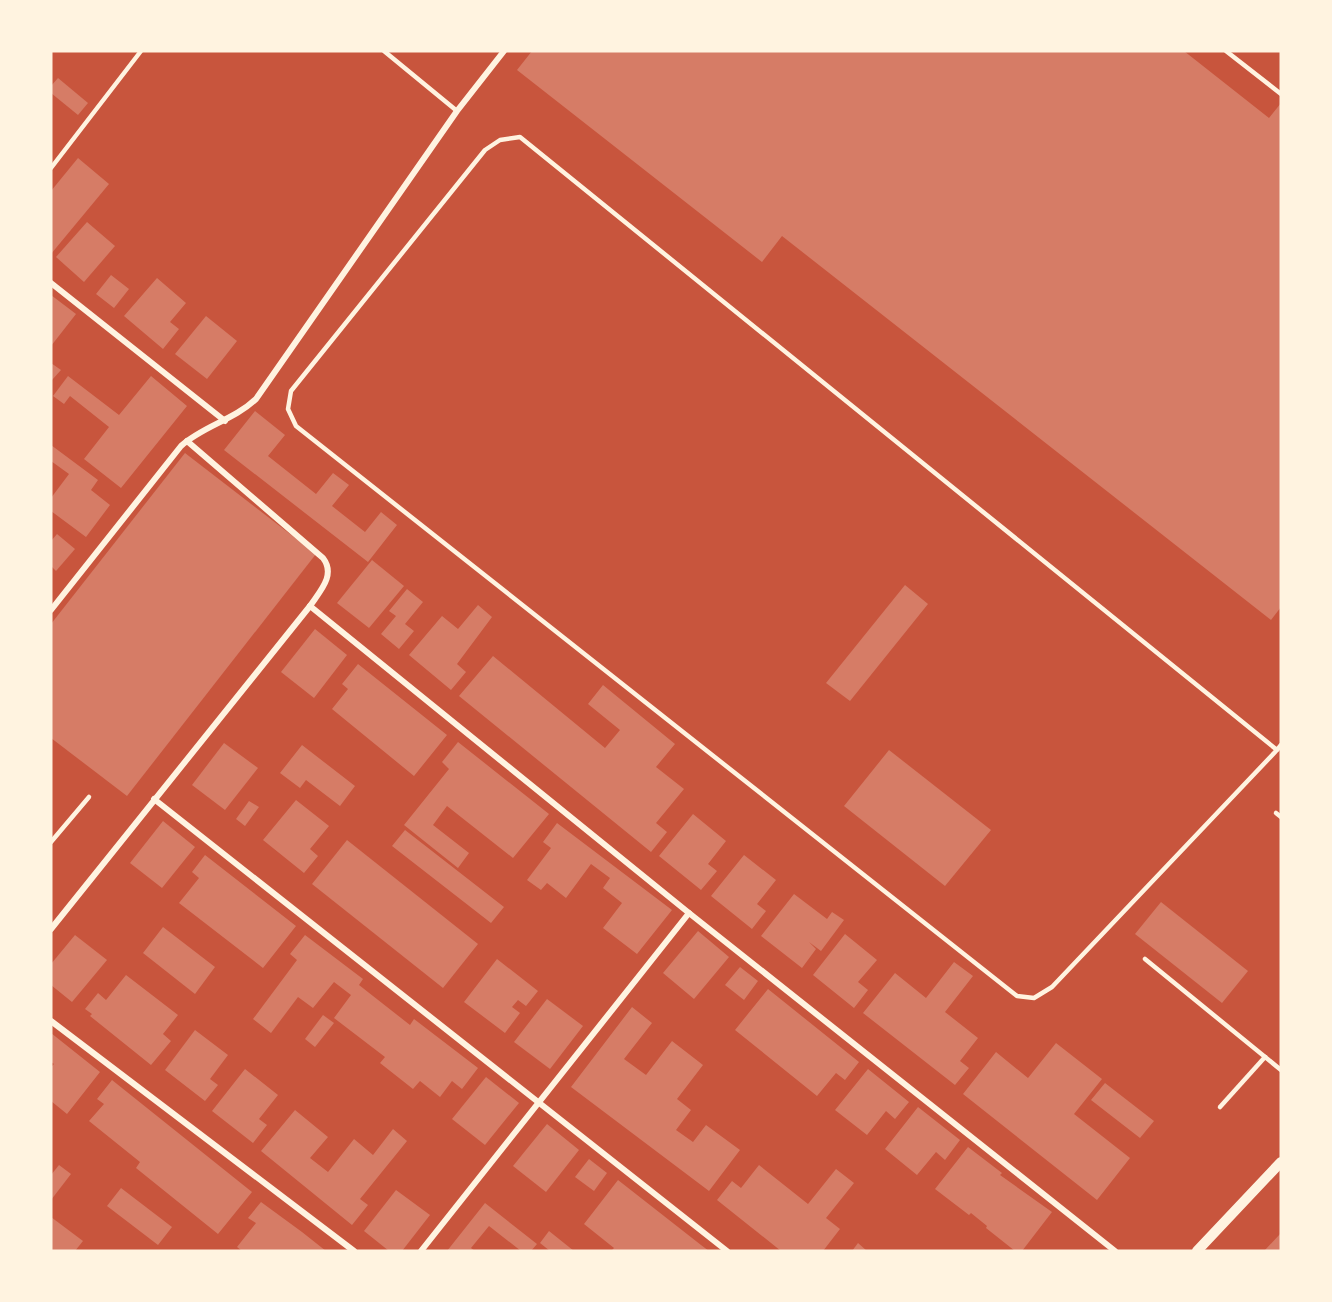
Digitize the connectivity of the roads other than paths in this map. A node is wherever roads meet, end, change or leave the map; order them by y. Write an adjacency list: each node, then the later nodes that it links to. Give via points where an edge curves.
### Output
1 (141, 51): 7 (lane)
2 (384, 51): 6 (lane)
3 (504, 51): 6 (street)
4 (1226, 51): 5 (lane)
5 (1281, 94)
6 (457, 111): 9 (street, via 256,399)
7 (51, 168)
8 (51, 283): 9 (street)
9 (225, 421): 10 (street)
10 (187, 441): 11 (street, via 328,565 326,581); 12 (street)
11 (310, 606): 16 (street); 20 (street)
12 (51, 610)
13 (1281, 745): 14 (lane)
14 (1277, 750): 14 (lane, via 1052,987 1034,998 1017,996 296,426 288,409 291,391 484,150 500,140 520,137)
15 (89, 797): 19 (lane)
16 (154, 799): 21 (street); 26 (street)
17 (1276, 813): 18 (lane)
18 (1281, 818)
19 (51, 842)
20 (689, 913): 26 (street); 32 (street)
21 (51, 929)
22 (1145, 959): 24 (lane)
23 (51, 1021): 29 (street)
24 (1265, 1058): 25 (lane); 27 (lane)
25 (1281, 1070)
26 (539, 1102): 30 (street); 31 (street)
27 (1220, 1107)
28 (1281, 1162): 33 (street)
29 (354, 1251)
30 (422, 1251)
31 (727, 1251)
32 (1115, 1251)
33 (1197, 1251)

